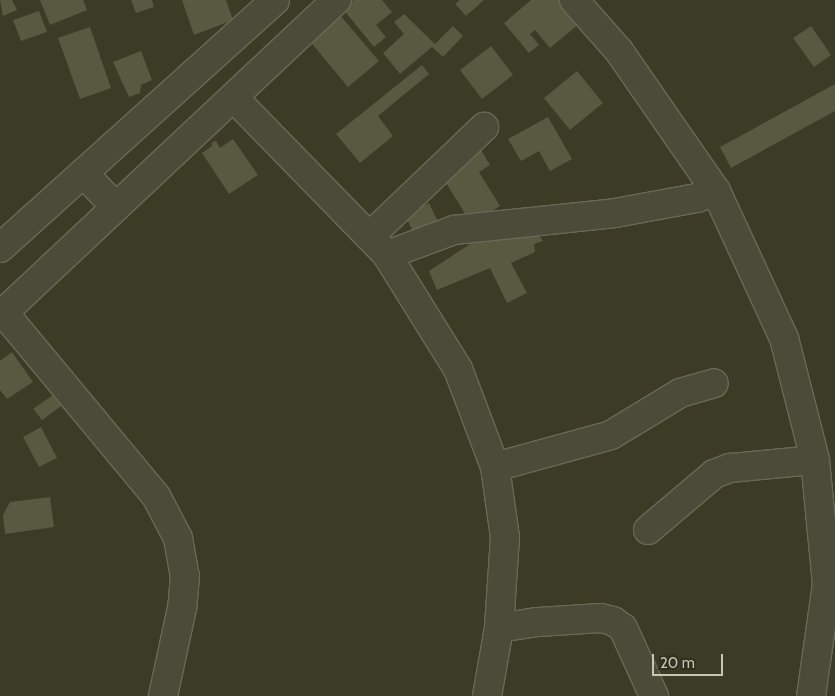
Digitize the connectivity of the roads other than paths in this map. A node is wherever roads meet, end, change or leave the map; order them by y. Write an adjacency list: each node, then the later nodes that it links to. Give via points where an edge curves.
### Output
1 (275, 0): 6 (street)
2 (337, 0): 4 (street)
3 (574, 0): 7 (street, via 619,51)
4 (234, 98): 8 (street); 9 (street)
5 (484, 127): 9 (street)
6 (83, 173): 8 (street); 10 (street)
7 (716, 192): 9 (street, via 615,213 454,230); 13 (street, via 784,338)
8 (116, 207): 11 (street)
9 (378, 246): 14 (street, via 458,369)
10 (0, 248)
11 (2, 315): 17 (street, via 156,496 178,538 186,576)
12 (714, 383): 14 (street, via 680,393 611,435)
13 (815, 460): 15 (street, via 730,468 714,474); 20 (street, via 826,584)
14 (495, 467): 16 (street, via 505,537)
15 (648, 530)
16 (499, 628): 18 (street); 19 (street, via 601,618 613,621 622,628)
17 (164, 696)
18 (487, 696)
19 (654, 696)
20 (811, 696)

